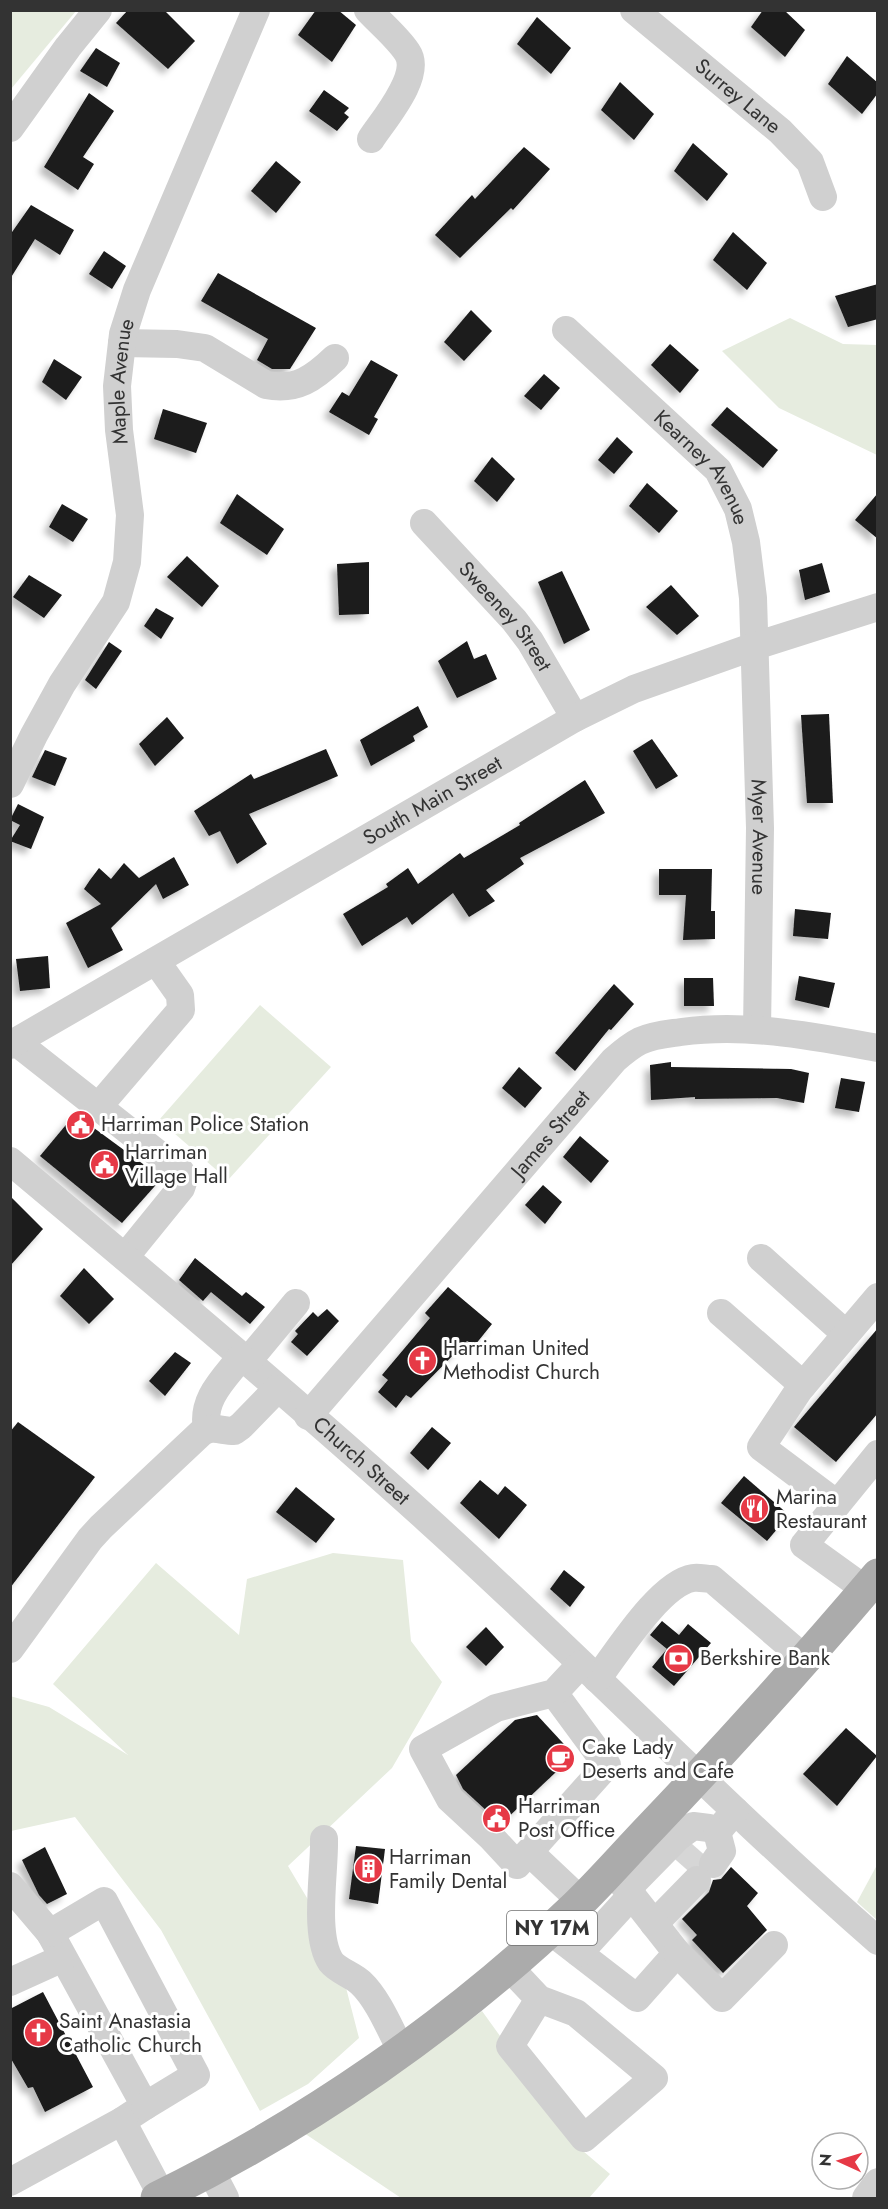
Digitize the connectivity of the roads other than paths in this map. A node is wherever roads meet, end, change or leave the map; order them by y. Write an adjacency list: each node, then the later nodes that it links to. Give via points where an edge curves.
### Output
1 (98, 10): 5 (street)
2 (256, 10): 9 (street, Maple Avenue, via 137,290)
3 (368, 10): 6 (street, via 408,53 411,68 405,88)
4 (634, 10): 7 (street, Surrey Lane, via 780,132 810,162)
5 (10, 128)
6 (371, 139)
7 (823, 197)
8 (566, 330): 13 (street, Kearney Avenue, via 718,470 738,509 746,542)
9 (122, 343): 10 (street, via 205,348 275,387 309,380); 15 (street, Maple Avenue, via 117,386 119,430 130,515 122,582 116,602 62,684)
10 (336, 358)
11 (424, 523): 14 (street, Sweeney Street, via 514,620)
12 (878, 607): 13 (street, South Main Street)
13 (754, 646): 14 (street, South Main Street, via 634,689); 17 (street, Myer Avenue, via 760,828)
14 (575, 718): 16 (street, South Main Street)
15 (10, 784)
16 (156, 961): 18 (street, South Main Street); 20 (street, via 180,995 181,1010)
17 (757, 1030): 19 (street, James Street, via 794,1032); 31 (street, James Street, via 710,1028 663,1034 629,1047)
18 (13, 1044): 20 (street)
19 (878, 1048)
20 (98, 1107): 22 (street, via 181,1172 184,1179 181,1188)
21 (10, 1161): 22 (street, Church Street)
22 (125, 1257): 28 (street, Church Street)
23 (761, 1258): 27 (street)
24 (878, 1297): 27 (street)
25 (296, 1303): 28 (street)
26 (721, 1313): 29 (street)
27 (846, 1334): 29 (street)
28 (244, 1360): 30 (street, Church Street); 32 (street, via 209,1400 204,1416)
29 (803, 1385): 34 (street, via 761,1447)
30 (277, 1389): 31 (street, Church Street); 32 (street, via 234,1431)
31 (308, 1416): 38 (street, Church Street, via 429,1521)
32 (207, 1429): 36 (street, via 90,1539)
33 (878, 1454): 34 (street)
34 (837, 1504): 35 (street, via 804,1545)
35 (872, 1582): 37 (main road, NY 17M)
36 (10, 1649)
37 (804, 1658): 38 (street, via 712,1579 693,1578 661,1596); 40 (main road, NY 17M)
38 (589, 1672): 39 (street); 40 (street, Church Street)
39 (554, 1694): 43 (street, via 607,1765); 43 (street, via 496,1708 423,1749 450,1799 517,1865)
40 (699, 1777): 42 (main road, NY 17M); 42 (street, Church Street)
41 (324, 1839): 57 (street, via 323,1940 332,1963 362,1983)
42 (698, 1845): 45 (main road, NY 17M); 45 (street); 49 (street, Church Street)
43 (529, 1852): 46 (street)
44 (10, 1886): 48 (street)
45 (634, 1898): 46 (main road, NY 17M); 51 (street); 52 (street)
46 (581, 1901): 47 (main road, NY 17M)
47 (549, 1930): 51 (street); 54 (main road, NY 17M)
48 (50, 1933): 53 (street); 58 (street, via 104,1901 196,2075)
49 (878, 1941)
50 (774, 1945): 52 (street, via 722,1998)
51 (579, 1953): 52 (street, via 637,1998)
52 (677, 1953)
53 (63, 1958): 55 (street); 58 (street)
54 (508, 1966): 56 (street); 57 (main road, NY 17M)
55 (10, 1982)
56 (538, 1999): 56 (street, via 510,2046 584,2138 654,2079 576,2013)
57 (401, 2050): 61 (main road, NY 17M)
58 (133, 2114): 59 (street); 62 (street)
59 (11, 2180)
60 (878, 2182): 63 (street)
61 (218, 2185): 62 (main road, NY 17M)
62 (159, 2197)
63 (866, 2199)

